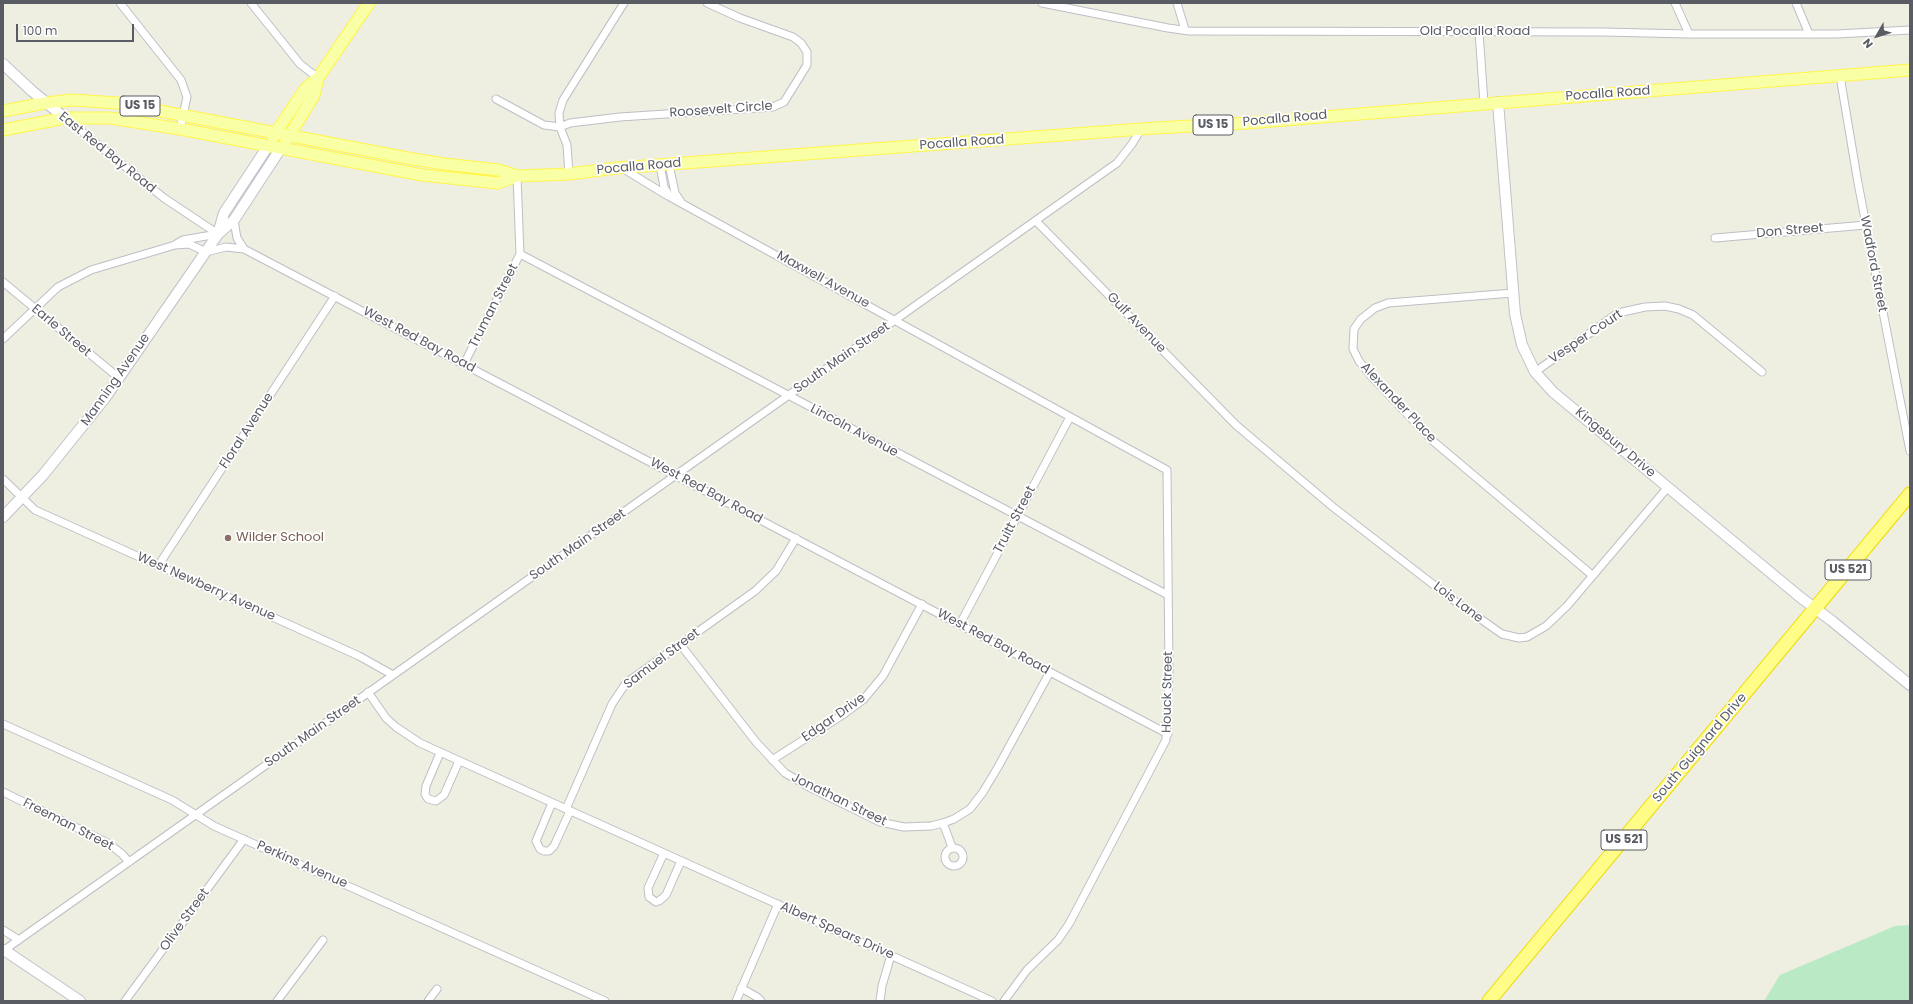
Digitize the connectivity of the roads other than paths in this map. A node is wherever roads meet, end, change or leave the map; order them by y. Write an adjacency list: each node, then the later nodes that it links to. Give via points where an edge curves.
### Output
1 (120, 3): 24 (street, via 181,80 187,97)
2 (251, 3): 18 (street, via 300,64)
3 (369, 3): 18 (main road, Manning Avenue)
4 (624, 3): 26 (street, via 563,100)
5 (707, 3): 26 (street, Roosevelt Circle, via 740,18 793,36 802,43 807,52 807,65 784,102 773,107 620,117 570,123)
6 (1042, 3): 10 (street, Old Pocalla Road)
7 (1178, 3): 10 (street)
8 (1675, 3): 13 (street)
9 (1796, 3): 14 (street)
10 (1185, 30): 12 (street, Old Pocalla Road)
11 (1910, 30): 14 (street, Old Pocalla Road)
12 (1479, 32): 13 (street, Old Pocalla Road); 22 (street)
13 (1689, 34): 14 (street, Old Pocalla Road)
14 (1809, 34)
15 (3, 64): 20 (street, East Red Bay Road)
16 (1910, 70): 17 (main road, Pocalla Road / US 15)
17 (1840, 76): 21 (main road, Pocalla Road / US 15); 42 (street, Wadford Street)
18 (318, 78): 30 (main road, Manning Avenue, via 305,89); 31 (main road, Manning Avenue, via 314,95)
19 (496, 99): 26 (street, via 544,125)
20 (45, 102): 23 (main road, US 15); 24 (main road, US 15, via 94,100); 25 (street, East Red Bay Road)
21 (1498, 102): 22 (main road, Pocalla Road / US 15); 50 (street, Kingsbury Drive)
22 (1484, 103): 28 (main road, Pocalla Road / US 15, via 1247,123)
23 (3, 111)
24 (184, 114): 27 (street); 30 (main road, US 15)
25 (65, 118): 27 (main road, US 15, via 110,118); 29 (main road, US 15); 43 (street, East Red Bay Road, via 164,198)
26 (560, 127): 36 (street, via 567,145)
27 (180, 129): 32 (main road, US 15)
28 (1141, 129): 34 (main road, Pocalla Road / US 15); 41 (street, South Main Street, via 1117,163)
29 (3, 130)
30 (276, 132): 31 (main road, US 15); 32 (main road, Manning Avenue)
31 (289, 135): 33 (main road, Manning Avenue); 37 (main road, Pocalla Road / US 15, via 444,164 499,170)
32 (268, 146): 33 (main road, Pocalla Road / US 15); 43 (street, Manning Avenue, via 224,213)
33 (281, 148): 37 (main road, Pocalla Road / US 15, via 444,178 498,183); 40 (street, Manning Avenue)
34 (664, 164): 35 (main road, Pocalla Road / US 15); 38 (street, via 665,191); 39 (street, via 674,193)
35 (622, 167): 36 (main road, Pocalla Road / US 15); 38 (street, Maxwell Avenue)
36 (569, 174): 37 (main road, Pocalla Road / US 15)
37 (517, 176): 48 (street, Truman Street)
38 (670, 197): 39 (street, Maxwell Avenue)
39 (681, 202): 53 (street, Maxwell Avenue)
40 (234, 220): 43 (street, Manning Avenue); 46 (street, via 238,238)
41 (1036, 221): 53 (street, South Main Street); 61 (street, Gulf Avenue)
42 (1866, 225): 44 (street, Don Street); 62 (street, Wadford Street)
43 (218, 234): 45 (street, via 183,240); 47 (street, Manning Avenue)
44 (1715, 238)
45 (175, 245): 47 (street, via 189,244); 52 (street, via 103,265 84,273 58,288)
46 (244, 249): 47 (street, West Red Bay Road, via 226,247); 51 (street, West Red Bay Road)
47 (206, 252): 58 (street, Manning Avenue)
48 (520, 254): 55 (street, Truman Street); 59 (street, Lincoln Avenue)
49 (3, 282): 52 (street, Earle Street)
50 (1512, 293): 56 (street, Kingsbury Drive, via 1522,346); 72 (street, Alexander Place, via 1388,303 1366,313 1357,324 1353,336 1353,349 1370,376 1433,441)
51 (335, 296): 55 (street, West Red Bay Road); 71 (street, Floral Avenue)
52 (34, 309): 54 (street); 58 (street, Earle Street)
53 (896, 320): 59 (street, South Main Street); 60 (street, Maxwell Avenue)
54 (3, 339)
55 (464, 364): 63 (street, West Red Bay Road)
56 (1535, 372): 57 (street, Vesper Court, via 1618,314 1646,307 1665,306 1693,315); 65 (street, Kingsbury Drive, via 1553,392)
57 (1762, 372)
58 (119, 378): 67 (street, Manning Avenue, via 81,430)
59 (788, 396): 63 (street, South Main Street); 68 (street, Lincoln Avenue)
60 (1070, 416): 68 (street, Truitt Street); 73 (street, Houck Street, via 1167,470)
61 (1236, 425): 72 (street, Lois Lane, via 1339,512 1502,634 1519,638 1536,633 1567,606)
62 (1910, 451)
63 (677, 475): 70 (street, West Red Bay Road); 79 (street, South Main Street)
64 (3, 479): 67 (street, West Newberry Avenue)
65 (1668, 487): 72 (street, Lois Lane); 75 (street, Kingsbury Drive)
66 (1910, 494): 75 (highway, South Guignard Drive / US 521)
67 (22, 498): 69 (street, Manning Avenue); 71 (street, West Newberry Avenue, via 35,510)
68 (1017, 516): 73 (street, Lincoln Avenue); 76 (street, Truitt Street)
69 (3, 517)
70 (796, 538): 74 (street, West Red Bay Road); 77 (street, Samuel Street, via 770,578)
71 (158, 566): 79 (street, West Newberry Avenue, via 359,656)
72 (1592, 575)
73 (1168, 595): 83 (street, Houck Street)
74 (922, 604): 76 (street, West Red Bay Road); 85 (street, Edgar Drive, via 883,676 863,700)
75 (1816, 609): 80 (street, Kingsbury Drive); 115 (highway, South Guignard Drive / US 521)
76 (960, 624): 78 (street, West Red Bay Road)
77 (680, 644): 85 (street, Jonathan Street); 89 (street, Samuel Street, via 626,683 619,692)
78 (1050, 672): 83 (street, West Red Bay Road); 91 (street, Jonathan Street, via 983,792 970,809)
79 (393, 675): 81 (street, South Main Street)
80 (1910, 685)
81 (368, 692): 84 (street, Albert Spears Drive, via 396,728); 90 (street, South Main Street)
82 (3, 724): 90 (street, Perkins Avenue, via 172,800)
83 (1168, 734): 114 (street, Houck Street, via 1069,924 1058,940 1027,970)
84 (440, 753): 86 (street, Albert Spears Drive); 86 (street, via 426,786 425,794 428,800 436,801 444,795)
85 (772, 760): 91 (street, Jonathan Street, via 791,777 880,822 913,827)
86 (459, 761): 88 (street, Albert Spears Drive)
87 (3, 792): 96 (street, Freeman Street, via 108,843)
88 (552, 803): 89 (street, Albert Spears Drive); 89 (street, via 536,841 540,849 549,851 554,846)
89 (568, 810): 94 (street, Albert Spears Drive)
90 (196, 814): 92 (street, Perkins Avenue, via 214,826); 96 (street, South Main Street)
91 (943, 823): 93 (street)
92 (244, 839): 106 (street, Olive Street); 109 (street, Perkins Avenue)
93 (952, 847)
94 (664, 853): 95 (street, Albert Spears Drive); 95 (street, via 648,888 649,897 656,902 666,895)
95 (681, 861): 97 (street, Albert Spears Drive)
96 (128, 862): 99 (street, South Main Street)
97 (778, 904): 102 (street, Albert Spears Drive); 103 (street)
98 (3, 930): 99 (street)
99 (19, 940): 101 (street, South Main Street)
100 (323, 940): 107 (street)
101 (3, 951): 105 (street)
102 (891, 955): 112 (street); 113 (street, Albert Spears Drive)
103 (741, 988): 110 (street); 111 (street)
104 (437, 989): 108 (street)
105 (80, 1001)
106 (125, 1001)
107 (277, 1001)
108 (428, 1001)
109 (605, 1001)
110 (736, 1001)
111 (760, 1001)
112 (880, 1001)
113 (992, 1001)
114 (1004, 1001)
115 (1489, 1001)

